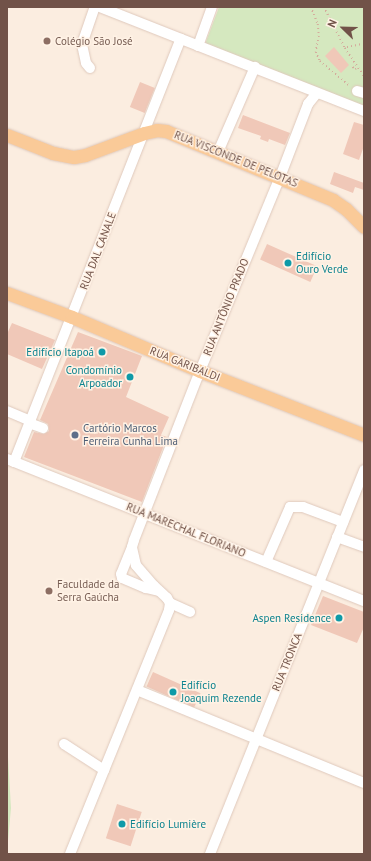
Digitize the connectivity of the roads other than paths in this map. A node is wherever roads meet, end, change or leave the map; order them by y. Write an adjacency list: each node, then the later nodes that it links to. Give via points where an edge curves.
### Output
1 (95, 7): 7 (street, via 82,44 86,63)
2 (100, 7): 4 (street)
3 (212, 7): 5 (street)
4 (181, 39): 5 (street); 10 (street, RUA DAL CANALE)
5 (198, 46): 6 (street)
6 (255, 67): 8 (street); 12 (street)
7 (90, 68)
8 (317, 93): 9 (street); 13 (street, RUA ANTÔNIO PRADO, via 308,104)
9 (364, 111)
10 (144, 133): 11 (main road, RUA VISCONDE DE PELOTAS, via 74,157 53,153); 12 (main road, RUA VISCONDE DE PELOTAS, via 166,131); 16 (street, RUA DAL CANALE)
11 (7, 135)
12 (218, 152): 13 (main road, RUA VISCONDE DE PELOTAS)
13 (280, 177): 14 (main road, RUA VISCONDE DE PELOTAS, via 333,200); 17 (street, RUA ANTÔNIO PRADO)
14 (364, 227)
15 (7, 293): 16 (main road, RUA GARIBALDI)
16 (72, 317): 17 (main road, RUA GARIBALDI); 19 (street, RUA DAL CANALE)
17 (200, 371): 21 (main road, RUA GARIBALDI); 24 (street, RUA ANTÔNIO PRADO)
18 (7, 411): 19 (street)
19 (30, 422): 20 (street); 22 (street, RUA DAL CANALE)
20 (43, 428)
21 (364, 434)
22 (11, 460): 24 (street, RUA MARECHAL FLORIANO)
23 (364, 470): 25 (street, RUA TRONCA)
24 (143, 513): 27 (street, RUA ANTÔNIO PRADO); 29 (street, RUA MARECHAL FLORIANO)
25 (343, 522): 26 (street, RUA TRONCA); 29 (street, via 303,507 290,507)
26 (337, 537): 28 (street); 30 (street, RUA TRONCA)
27 (132, 547): 31 (street, via 136,565); 31 (street, RUA ANTÔNIO PRADO, via 121,574 122,578 146,588)
28 (364, 547)
29 (266, 562): 30 (street, RUA MARECHAL FLORIANO)
30 (319, 583): 33 (street, RUA MARECHAL FLORIANO); 36 (street, RUA TRONCA)
31 (159, 590): 32 (street)
32 (168, 600): 34 (street); 35 (street, via 169,610)
33 (364, 601)
34 (190, 612)
35 (137, 690): 36 (street); 38 (street)
36 (256, 738): 39 (street); 41 (street, RUA TRONCA)
37 (64, 744): 38 (street)
38 (104, 770): 40 (street)
39 (364, 783)
40 (70, 854)
41 (210, 854)

